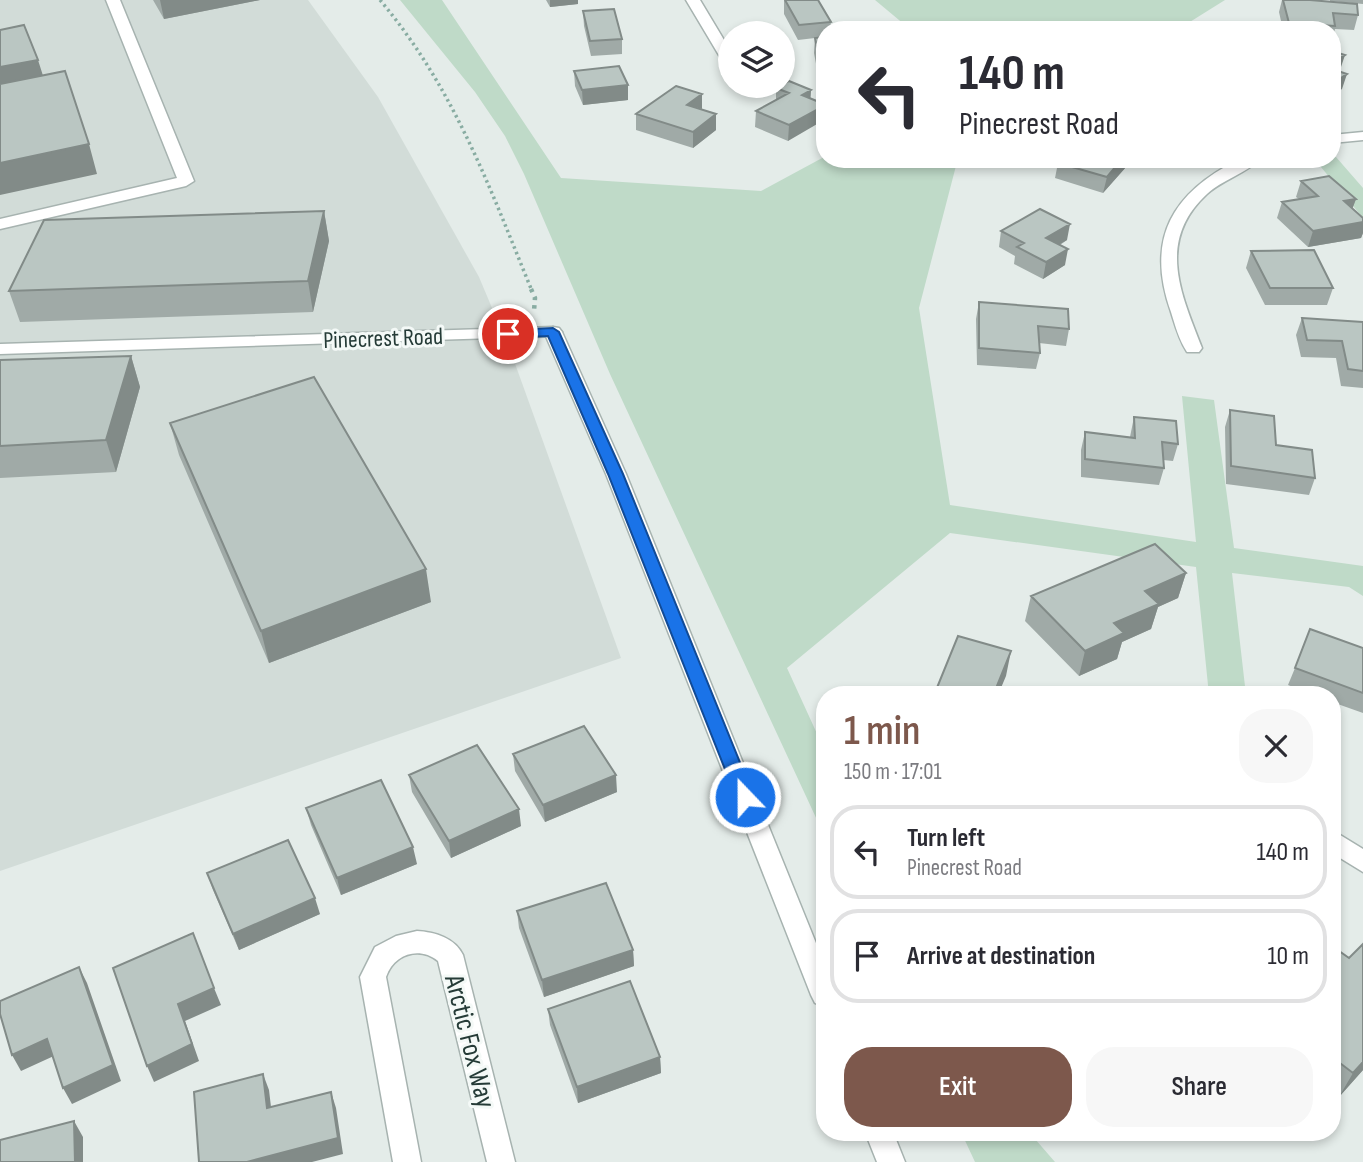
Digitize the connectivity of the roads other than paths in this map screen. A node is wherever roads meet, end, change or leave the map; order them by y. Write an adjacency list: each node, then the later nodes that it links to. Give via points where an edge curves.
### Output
1 (113, 0): 7 (street, via 186,181)
2 (693, 0): 3 (street)
3 (718, 42)
4 (1363, 136): 5 (street)
5 (1341, 138)
6 (1236, 168): 8 (street, via 1209,182 1192,198 1168,242 1170,282)
7 (0, 224)
8 (1193, 348)
9 (0, 349): 12 (street, Pinecrest Road, via 542,333 616,474)
10 (1341, 846): 11 (street)
11 (1363, 862)
12 (816, 975)
13 (883, 1141): 16 (street)
14 (407, 1162): 15 (street, Arctic Fox Way, via 373,977 380,959 392,949 419,941 442,947 450,955)
15 (501, 1162)
16 (891, 1162)

